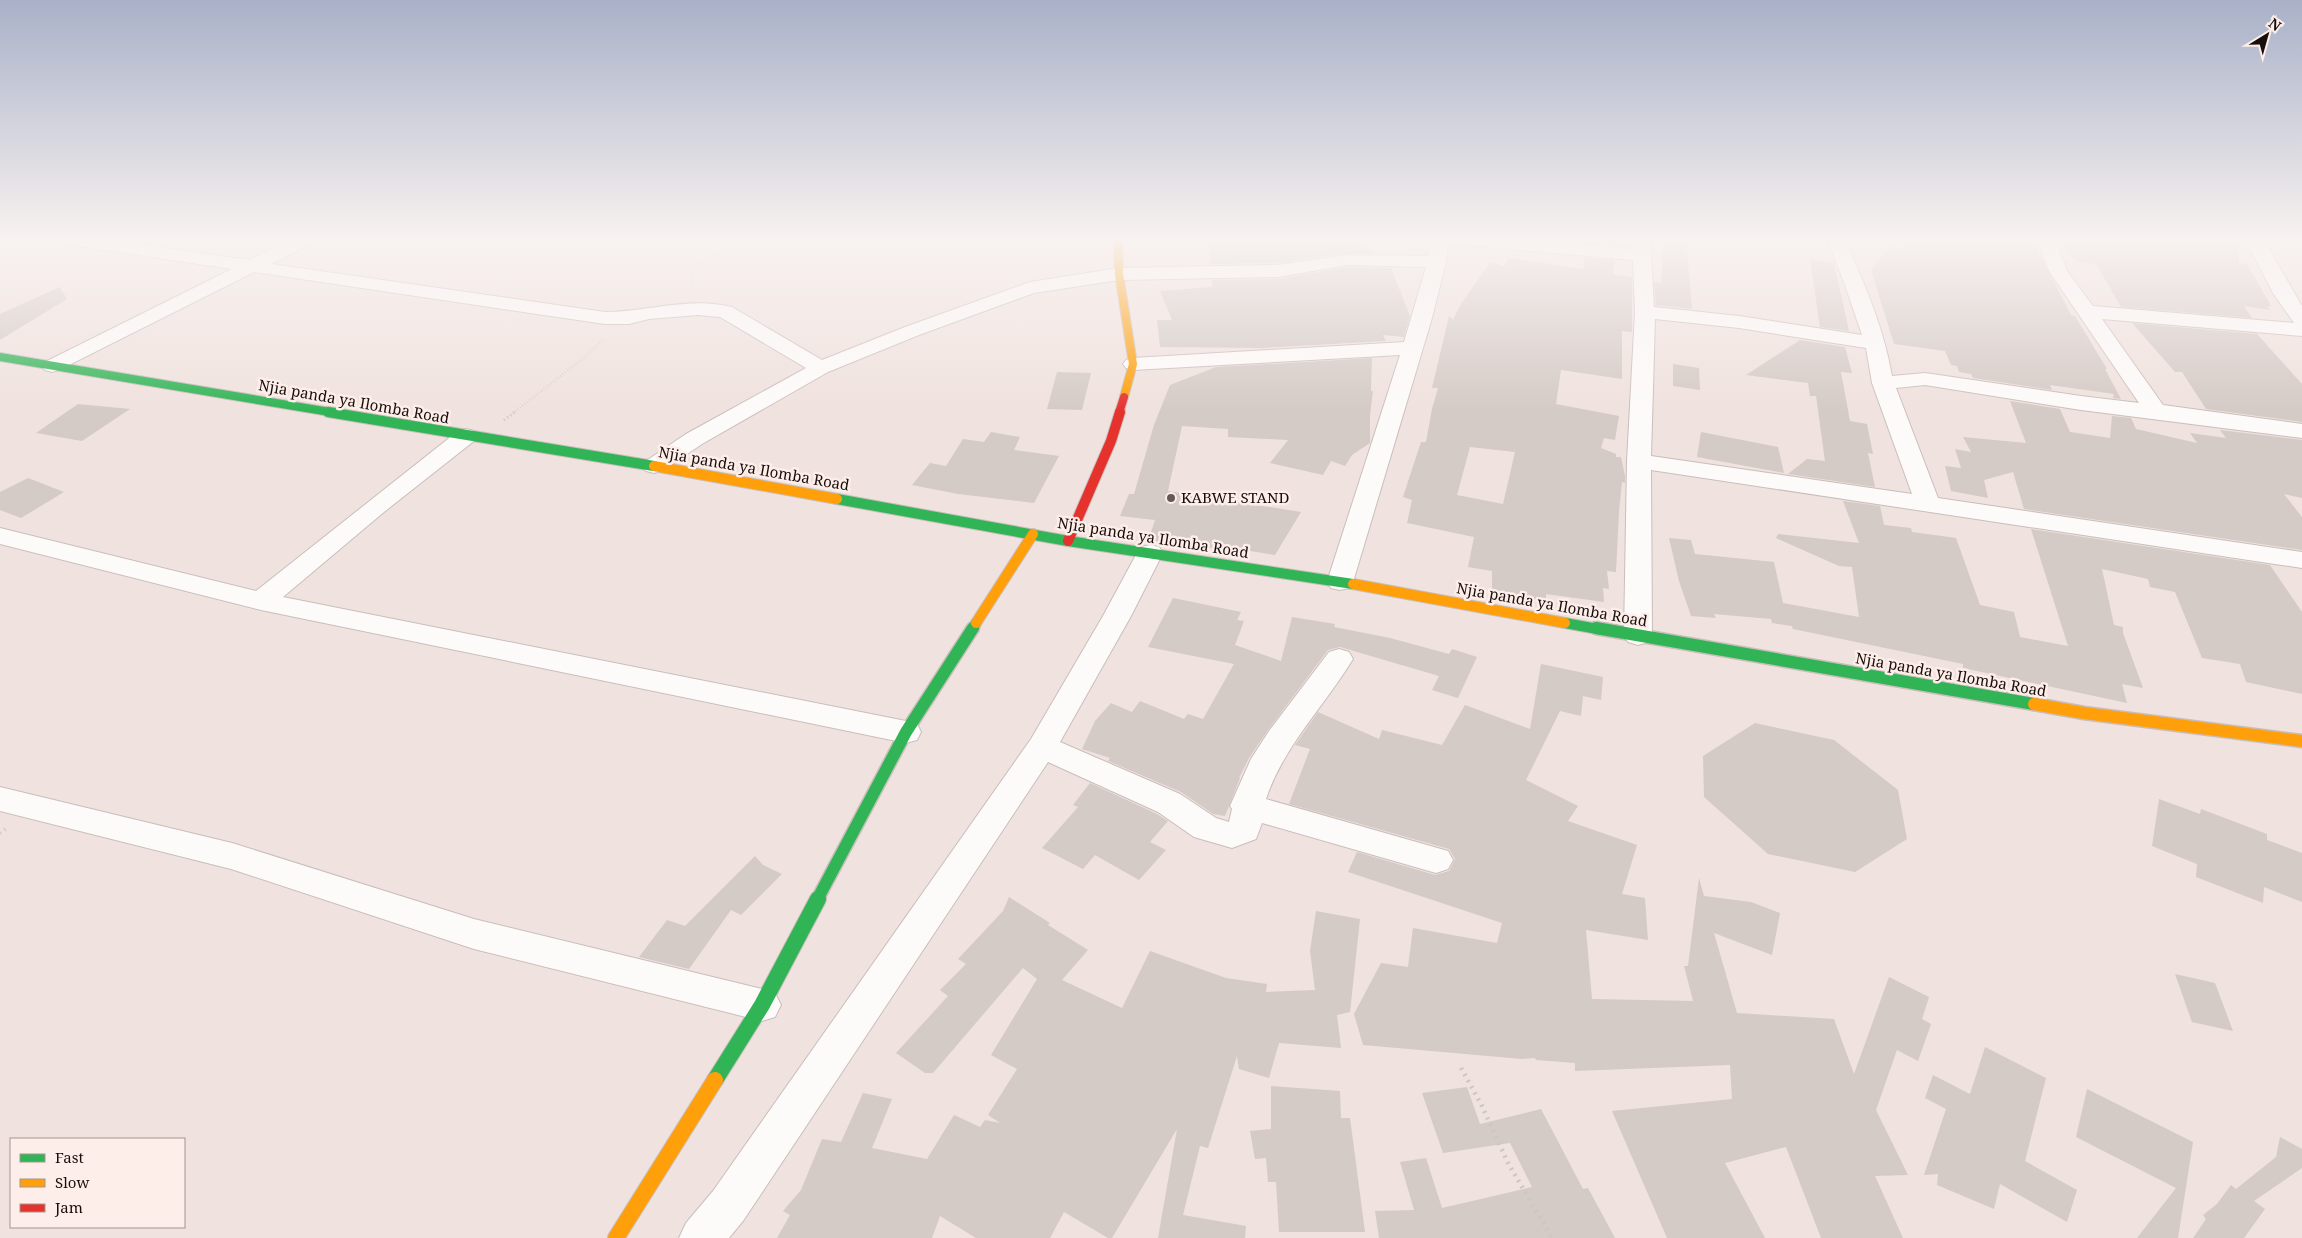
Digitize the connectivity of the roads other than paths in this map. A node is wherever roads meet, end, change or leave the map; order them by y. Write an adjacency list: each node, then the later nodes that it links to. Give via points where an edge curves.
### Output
1 (192, 297): 18 (street)
2 (462, 297): 19 (street, via 605,318 698,309 725,311)
3 (1006, 297): 19 (street)
4 (1122, 297): 17 (main road)
5 (1427, 297): 14 (street)
6 (1644, 297): 10 (street)
7 (1859, 297): 15 (street)
8 (2077, 297): 11 (street)
9 (2286, 297): 12 (street)
10 (1645, 312): 15 (street, via 1739,322); 25 (street)
11 (2089, 312): 13 (street); 22 (street)
12 (2302, 320)
13 (2302, 330)
14 (1413, 348): 17 (street); 33 (street)
15 (1875, 349): 20 (street); 21 (street)
16 (3, 359): 18 (main road, Njia panda ya Ilomba Road)
17 (1132, 364): 30 (main road, via 1111,441)
18 (52, 366): 24 (main road, Njia panda ya Ilomba Road)
19 (821, 368): 26 (street, via 694,439)
20 (1925, 379): 21 (street); 22 (street, via 2080,403)
21 (1884, 383): 27 (street)
22 (2156, 410): 23 (street)
23 (2302, 431)
24 (475, 438): 26 (main road, Njia panda ya Ilomba Road); 34 (street, via 375,507)
25 (1639, 461): 27 (street); 35 (street)
26 (654, 466): 28 (main road, Njia panda ya Ilomba Road)
27 (1928, 505): 32 (street)
28 (1033, 534): 30 (main road, Njia panda ya Ilomba Road); 37 (main road)
29 (0, 536): 34 (street)
30 (1068, 541): 31 (main road, Njia panda ya Ilomba Road)
31 (1150, 552): 33 (main road, Njia panda ya Ilomba Road); 39 (street)
32 (2302, 560)
33 (1340, 582): 35 (main road, Njia panda ya Ilomba Road)
34 (261, 601): 37 (street)
35 (1638, 636): 38 (main road, Njia panda ya Ilomba Road, via 2084,713)
36 (1339, 659): 41 (street, via 1272,748)
37 (906, 732): 43 (main road)
38 (2302, 741)
39 (1042, 747): 41 (street, via 1169,803 1206,828 1232,835 1240,833 1244,830); 45 (street, via 728,1206)
40 (0, 800): 43 (street, via 232,856 474,934)
41 (1246, 806): 42 (street)
42 (1436, 860)
43 (762, 1005): 44 (main road)
44 (616, 1238)
45 (701, 1238)

